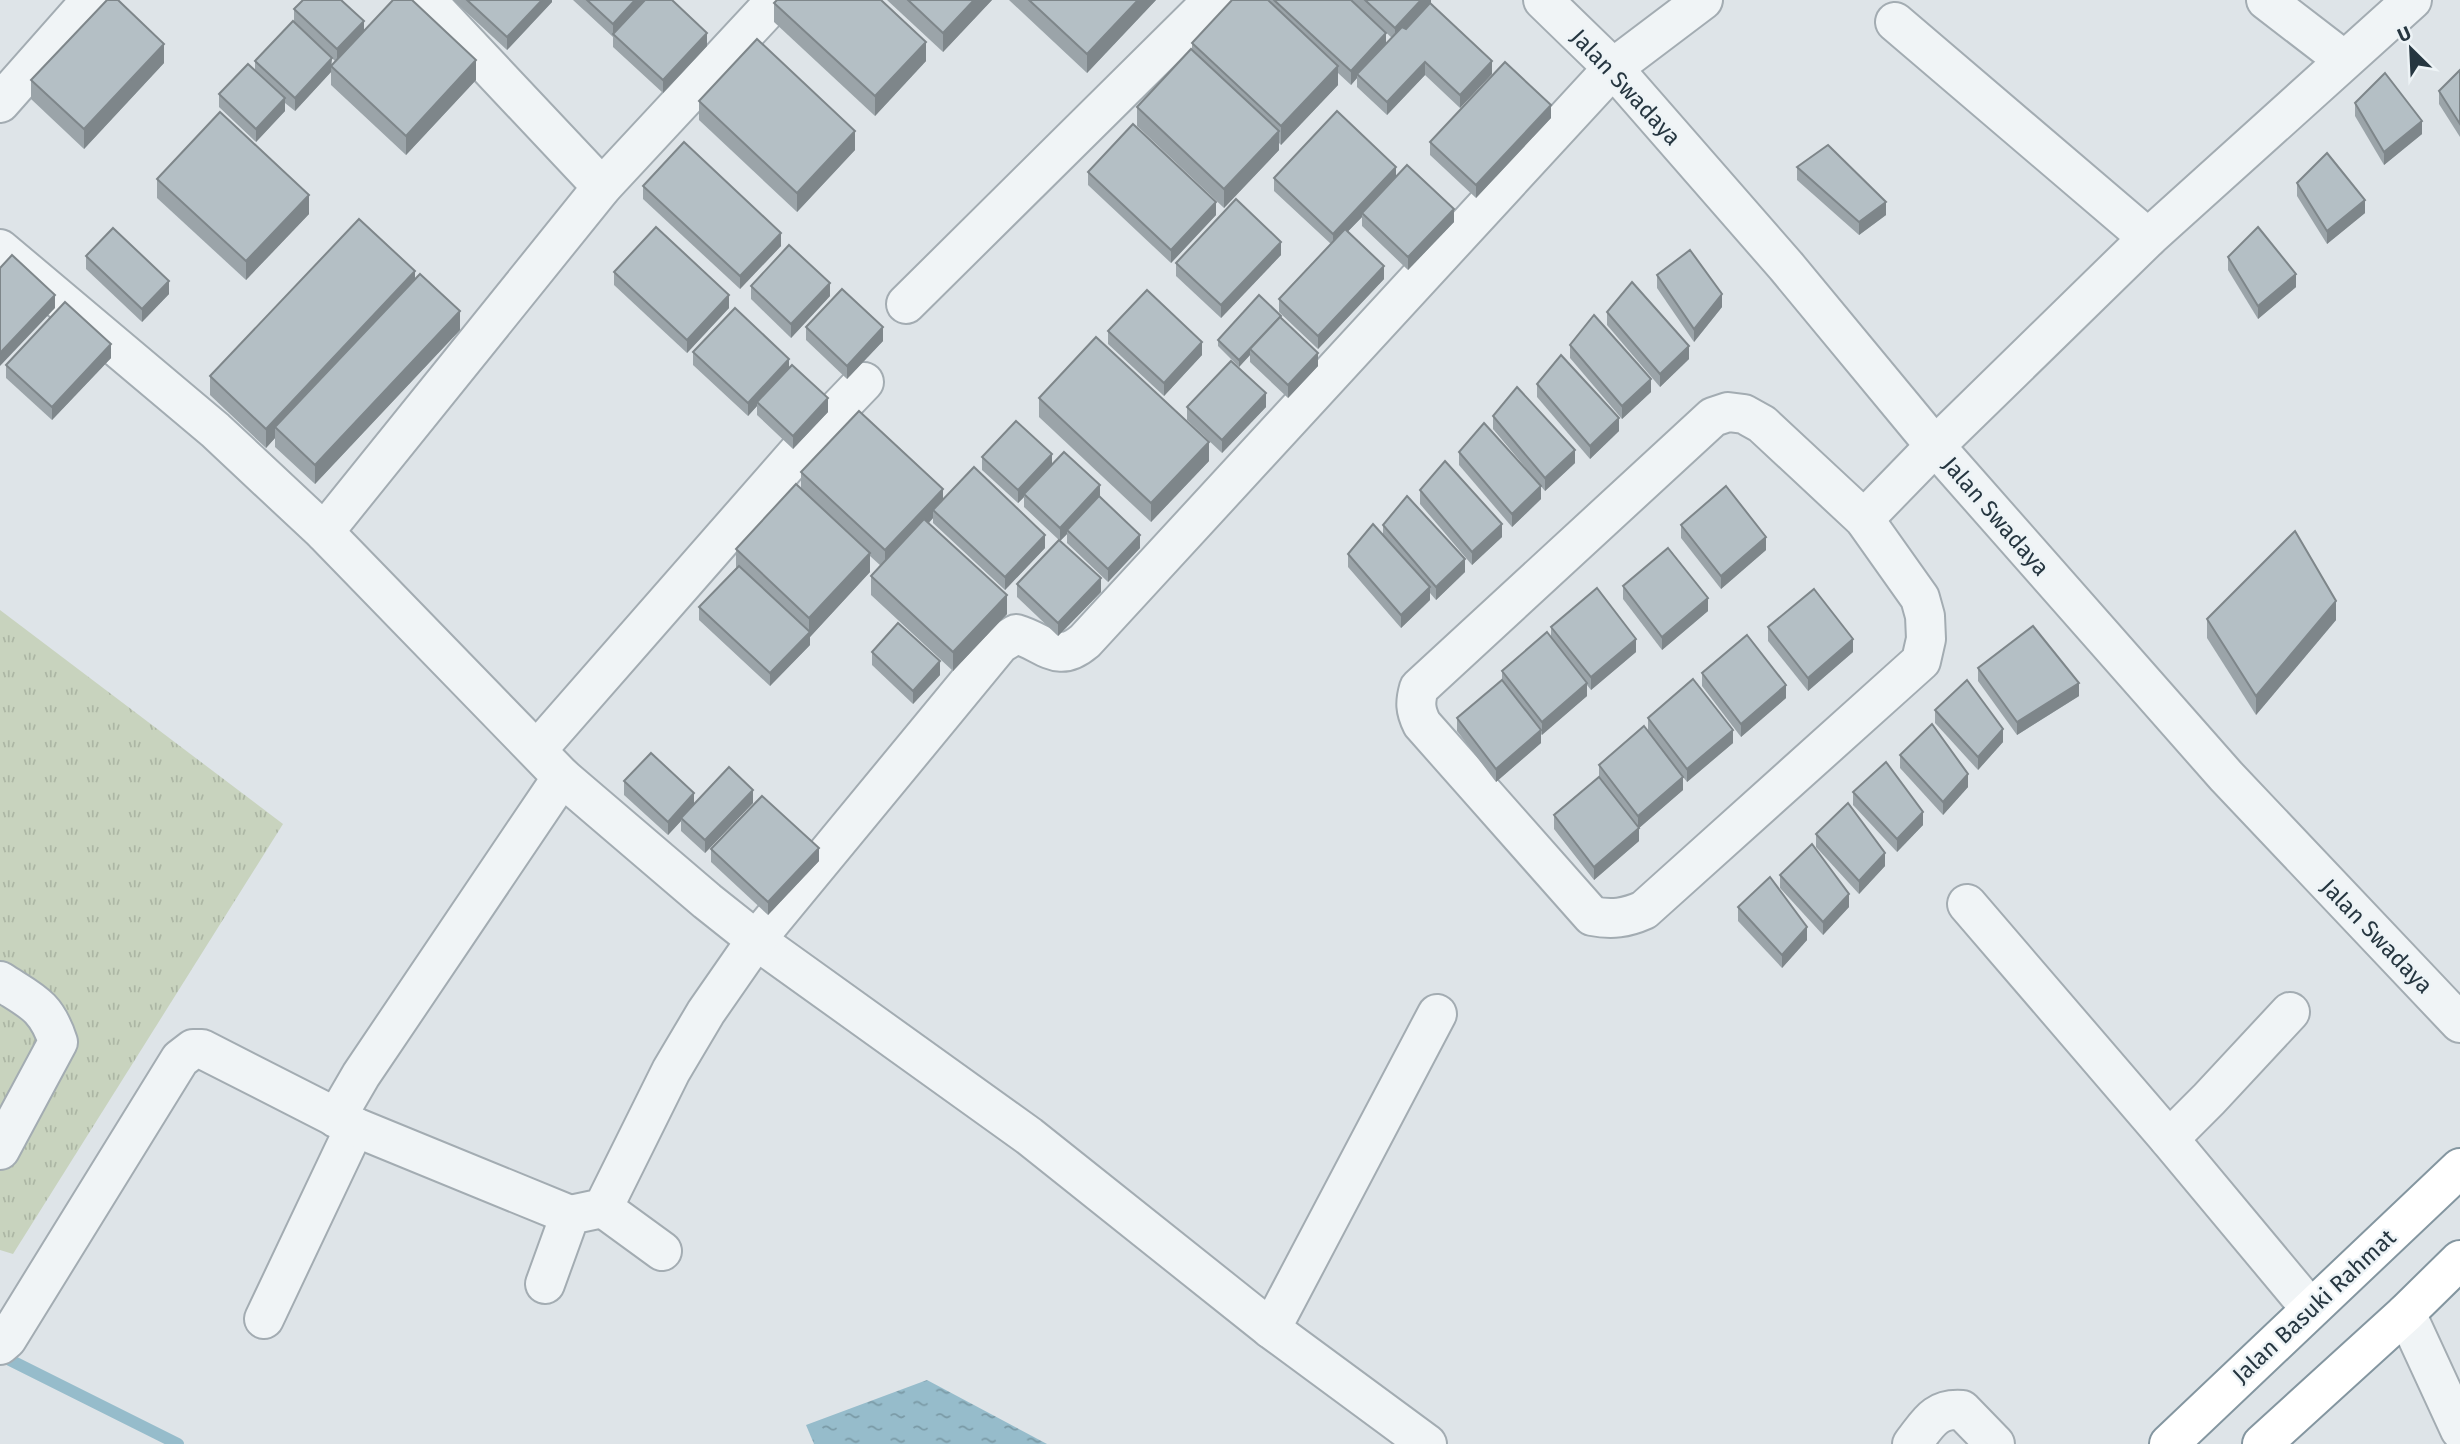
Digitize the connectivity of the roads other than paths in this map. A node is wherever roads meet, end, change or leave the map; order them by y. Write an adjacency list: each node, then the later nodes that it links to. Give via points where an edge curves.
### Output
1 (91, 0): 12 (street)
2 (426, 0): 13 (street)
3 (776, 0): 13 (street)
4 (1213, 0): 16 (street)
5 (1543, 0): 11 (street, Jalan Swadaya)
6 (1703, 0): 11 (street)
7 (2266, 0): 10 (street)
8 (2412, 0): 10 (street)
9 (1895, 22): 14 (street)
10 (2344, 60): 14 (street)
11 (1613, 68): 18 (street, Jalan Swadaya); 23 (street, via 1085,641 1061,653 1016,634 1000,643)
12 (0, 103)
13 (602, 187): 20 (street)
14 (2148, 238): 18 (street)
15 (0, 249): 20 (street, via 215,430)
16 (906, 303)
17 (864, 382): 21 (street, via 814,434)
18 (1935, 446): 19 (street); 27 (street, Jalan Swadaya, via 2226,776)
19 (1864, 519): 19 (street, via 1762,424 1744,414 1728,412 1713,417 1419,688 1416,712 1592,916 1627,917 1644,910 1921,661 1926,639 1920,598)
20 (324, 532): 21 (street)
21 (550, 764): 23 (street); 28 (street, via 361,1075)
22 (1967, 904): 29 (street)
23 (756, 940): 32 (street, via 706,1012); 39 (street, via 1029,1136)
24 (0, 981): 30 (street, via 44,1010 58,1042)
25 (2290, 1012): 29 (street)
26 (1437, 1014): 39 (street)
27 (2460, 1023)
28 (346, 1123): 32 (street); 38 (street); 40 (street, via 202,1049 186,1053)
29 (2169, 1139): 36 (street)
30 (0, 1150)
31 (2460, 1168): 36 (highway, Jalan Basuki Rahmat)
32 (587, 1211): 33 (street); 35 (street)
33 (662, 1251)
34 (2460, 1260): 37 (highway)
35 (545, 1283)
36 (2310, 1308): 45 (highway, Jalan Basuki Rahmat)
37 (2406, 1313): 41 (street); 46 (highway)
38 (264, 1319)
39 (1271, 1329): 42 (street)
40 (0, 1345)
41 (2460, 1430)
42 (1427, 1444)
43 (1912, 1444): 44 (street, via 1934,1416 1947,1409 1962,1410)
44 (1995, 1444)
45 (2169, 1444)
46 (2262, 1444)

